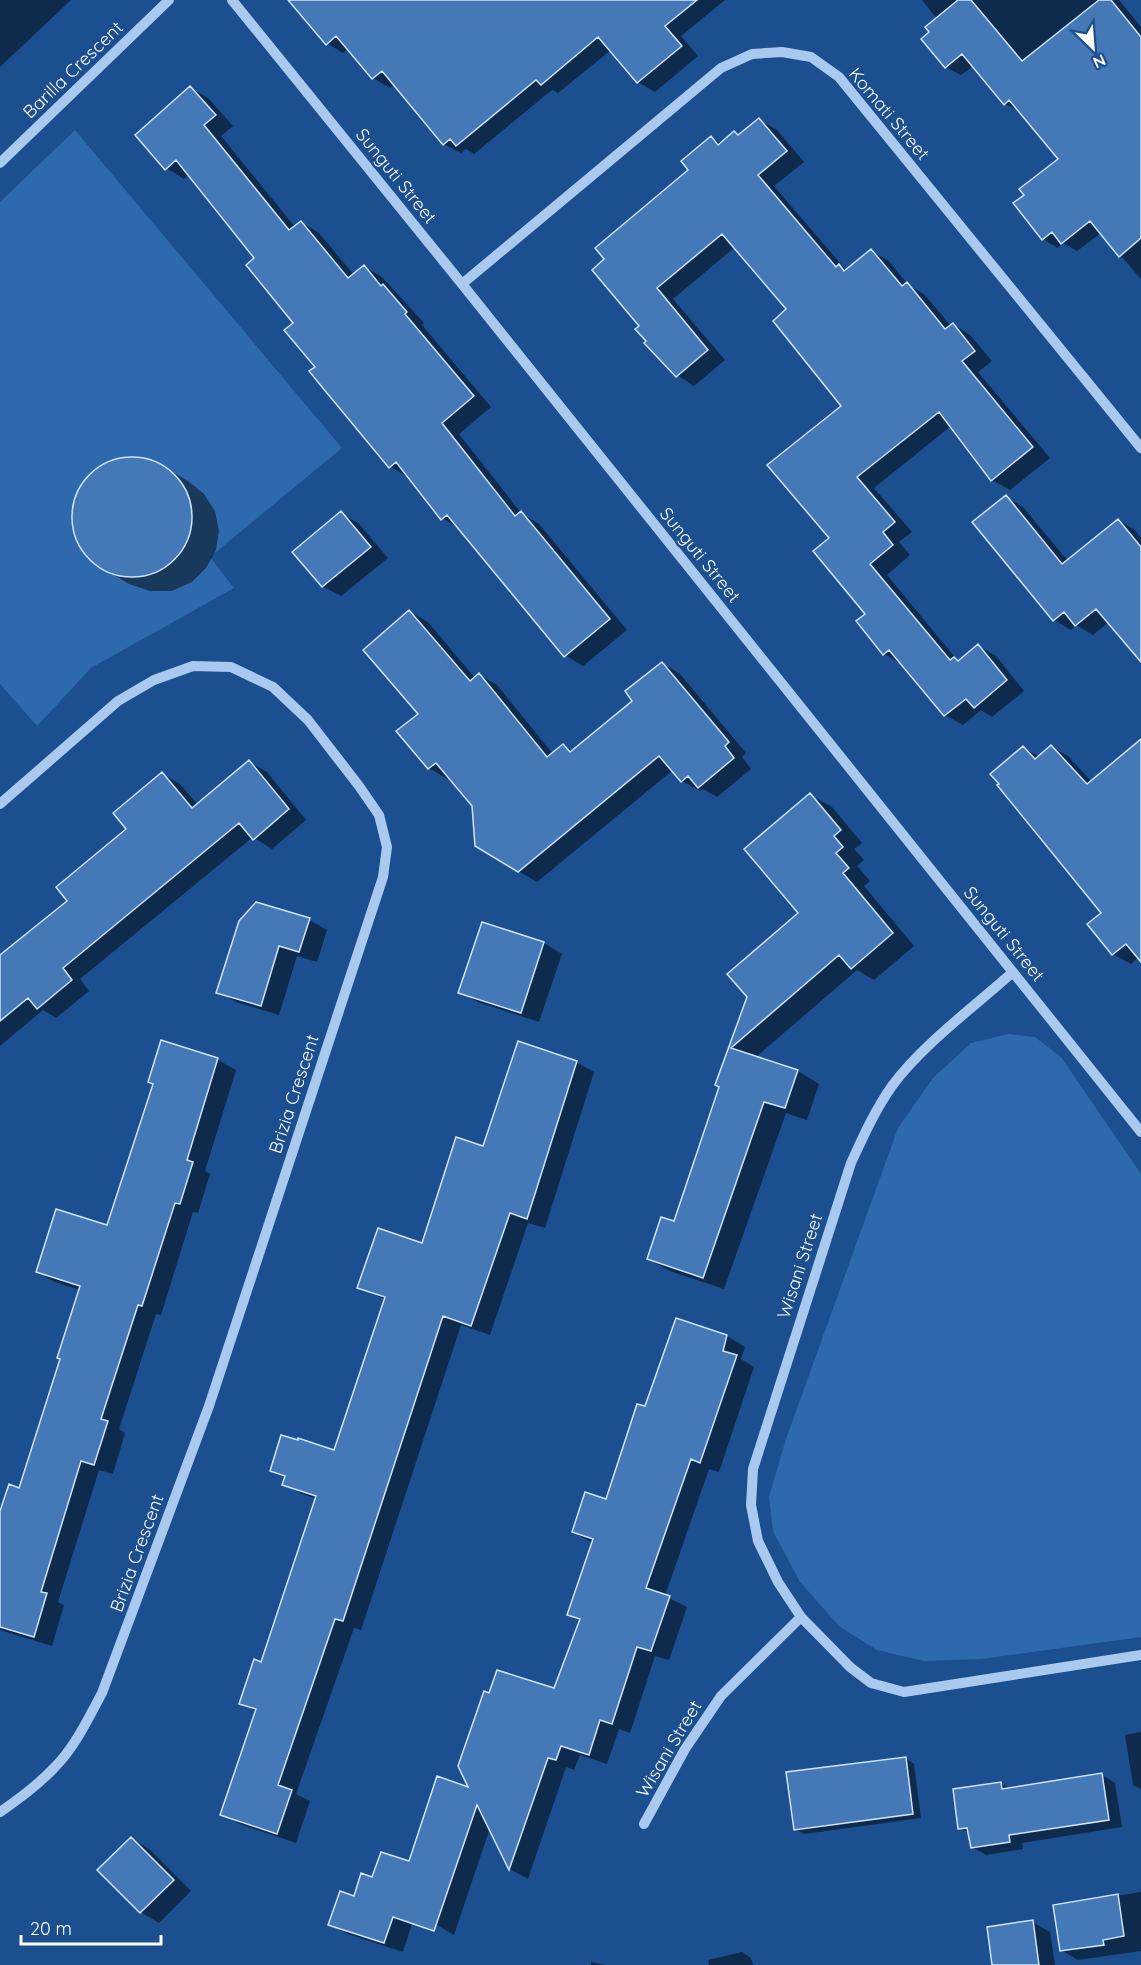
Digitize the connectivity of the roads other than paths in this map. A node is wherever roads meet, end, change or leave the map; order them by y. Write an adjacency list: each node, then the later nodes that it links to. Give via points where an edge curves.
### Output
1 (169, 0): 3 (street, Barilla Crescent)
2 (232, 0): 4 (street, Sunguti Street)
3 (0, 163)
4 (462, 284): 5 (street, Komati Street, via 721,68 752,54 782,52 811,57 839,77); 7 (street, Sunguti Street)
5 (1141, 448)
6 (0, 804): 11 (street, Brizia Crescent, via 118,701 154,680 193,666 231,667 273,687 308,720 379,815 387,847 383,878 208,1406 102,1693 80,1734 55,1767)
7 (1013, 972): 8 (street, Sunguti Street); 9 (street, Wisani Street, via 930,1044 893,1085 850,1163 753,1469 751,1505 758,1541)
8 (1141, 1132)
9 (801, 1617): 10 (street, Wisani Street, via 871,1683 904,1692); 12 (street, Wisani Street, via 721,1696 685,1749)
10 (1141, 1655)
11 (0, 1812)
12 (644, 1824)

